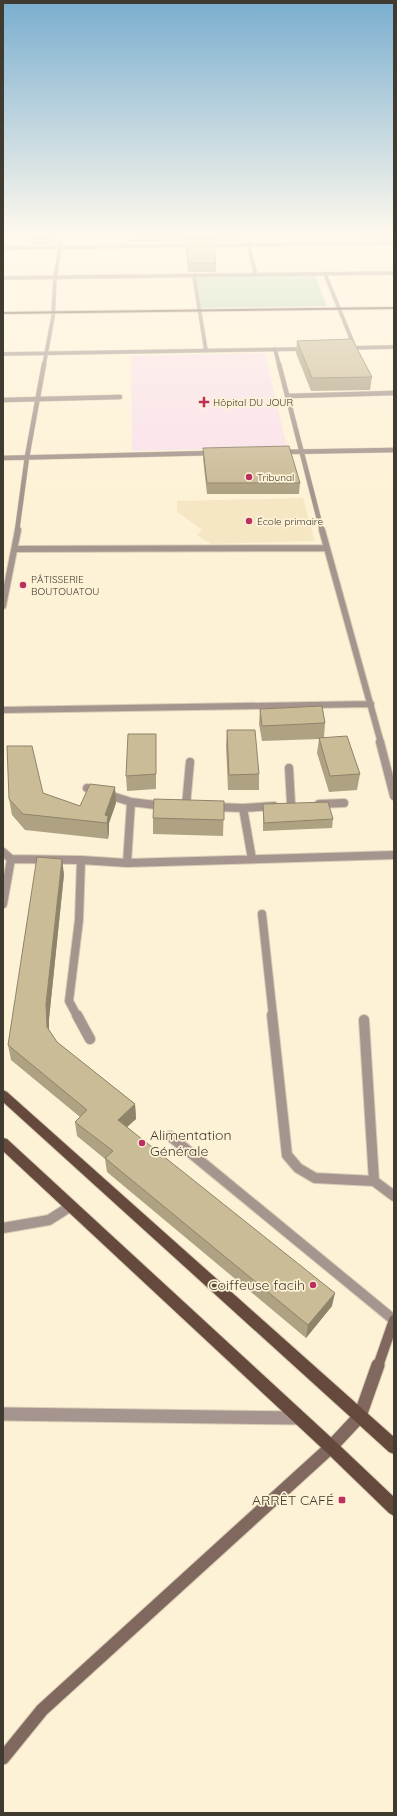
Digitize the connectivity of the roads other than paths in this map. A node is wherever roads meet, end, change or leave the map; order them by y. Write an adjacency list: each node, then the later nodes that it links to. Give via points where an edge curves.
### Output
1 (52, 321): 11 (street)
2 (202, 321): 9 (street)
3 (344, 321): 6 (street)
4 (394, 347): 6 (street)
5 (340, 348): 6 (street)
6 (355, 348)
7 (275, 349): 8 (street); 9 (street); 13 (street)
8 (311, 349)
9 (206, 351): 11 (street)
10 (3, 354): 11 (street)
11 (46, 354): 15 (street)
12 (394, 393): 13 (street)
13 (288, 396): 18 (street)
14 (120, 397): 15 (street)
15 (38, 399): 16 (street); 21 (street)
16 (3, 400)
17 (394, 450): 18 (street)
18 (301, 451): 19 (street); 23 (street)
19 (277, 452)
20 (223, 453): 21 (street)
21 (27, 457): 22 (street); 24 (street)
22 (3, 458)
23 (327, 548): 24 (street); 26 (street)
24 (15, 549): 25 (street)
25 (3, 606)
26 (371, 704): 27 (street); 31 (street)
27 (3, 710)
28 (190, 762): 32 (street, via 182,806)
29 (289, 768): 36 (street, via 295,804)
30 (87, 788): 32 (street)
31 (394, 796)
32 (131, 802): 42 (street)
33 (344, 803): 34 (street)
34 (314, 804)
35 (207, 807): 36 (street)
36 (242, 808): 40 (street)
37 (3, 852): 39 (street)
38 (394, 855): 40 (street)
39 (11, 859): 41 (street); 43 (street)
40 (252, 859): 42 (street)
41 (81, 860): 42 (street); 46 (street, via 79,920 69,1001)
42 (127, 863)
43 (3, 904)
44 (262, 914): 50 (street, via 287,1155 298,1168 315,1178)
45 (364, 1020): 50 (street)
46 (90, 1039)
47 (3, 1095): 56 (main road)
48 (170, 1136): 54 (street)
49 (3, 1143): 52 (main road)
50 (374, 1181): 51 (street)
51 (394, 1196)
52 (71, 1206): 53 (street, via 49,1220); 57 (main road)
53 (3, 1228)
54 (394, 1320): 56 (main road)
55 (3, 1414): 57 (street)
56 (360, 1416): 58 (main road); 59 (main road)
57 (299, 1418): 58 (main road)
58 (330, 1447): 60 (main road); 61 (main road, via 42,1710)
59 (394, 1447)
60 (394, 1508)
61 (3, 1758)

